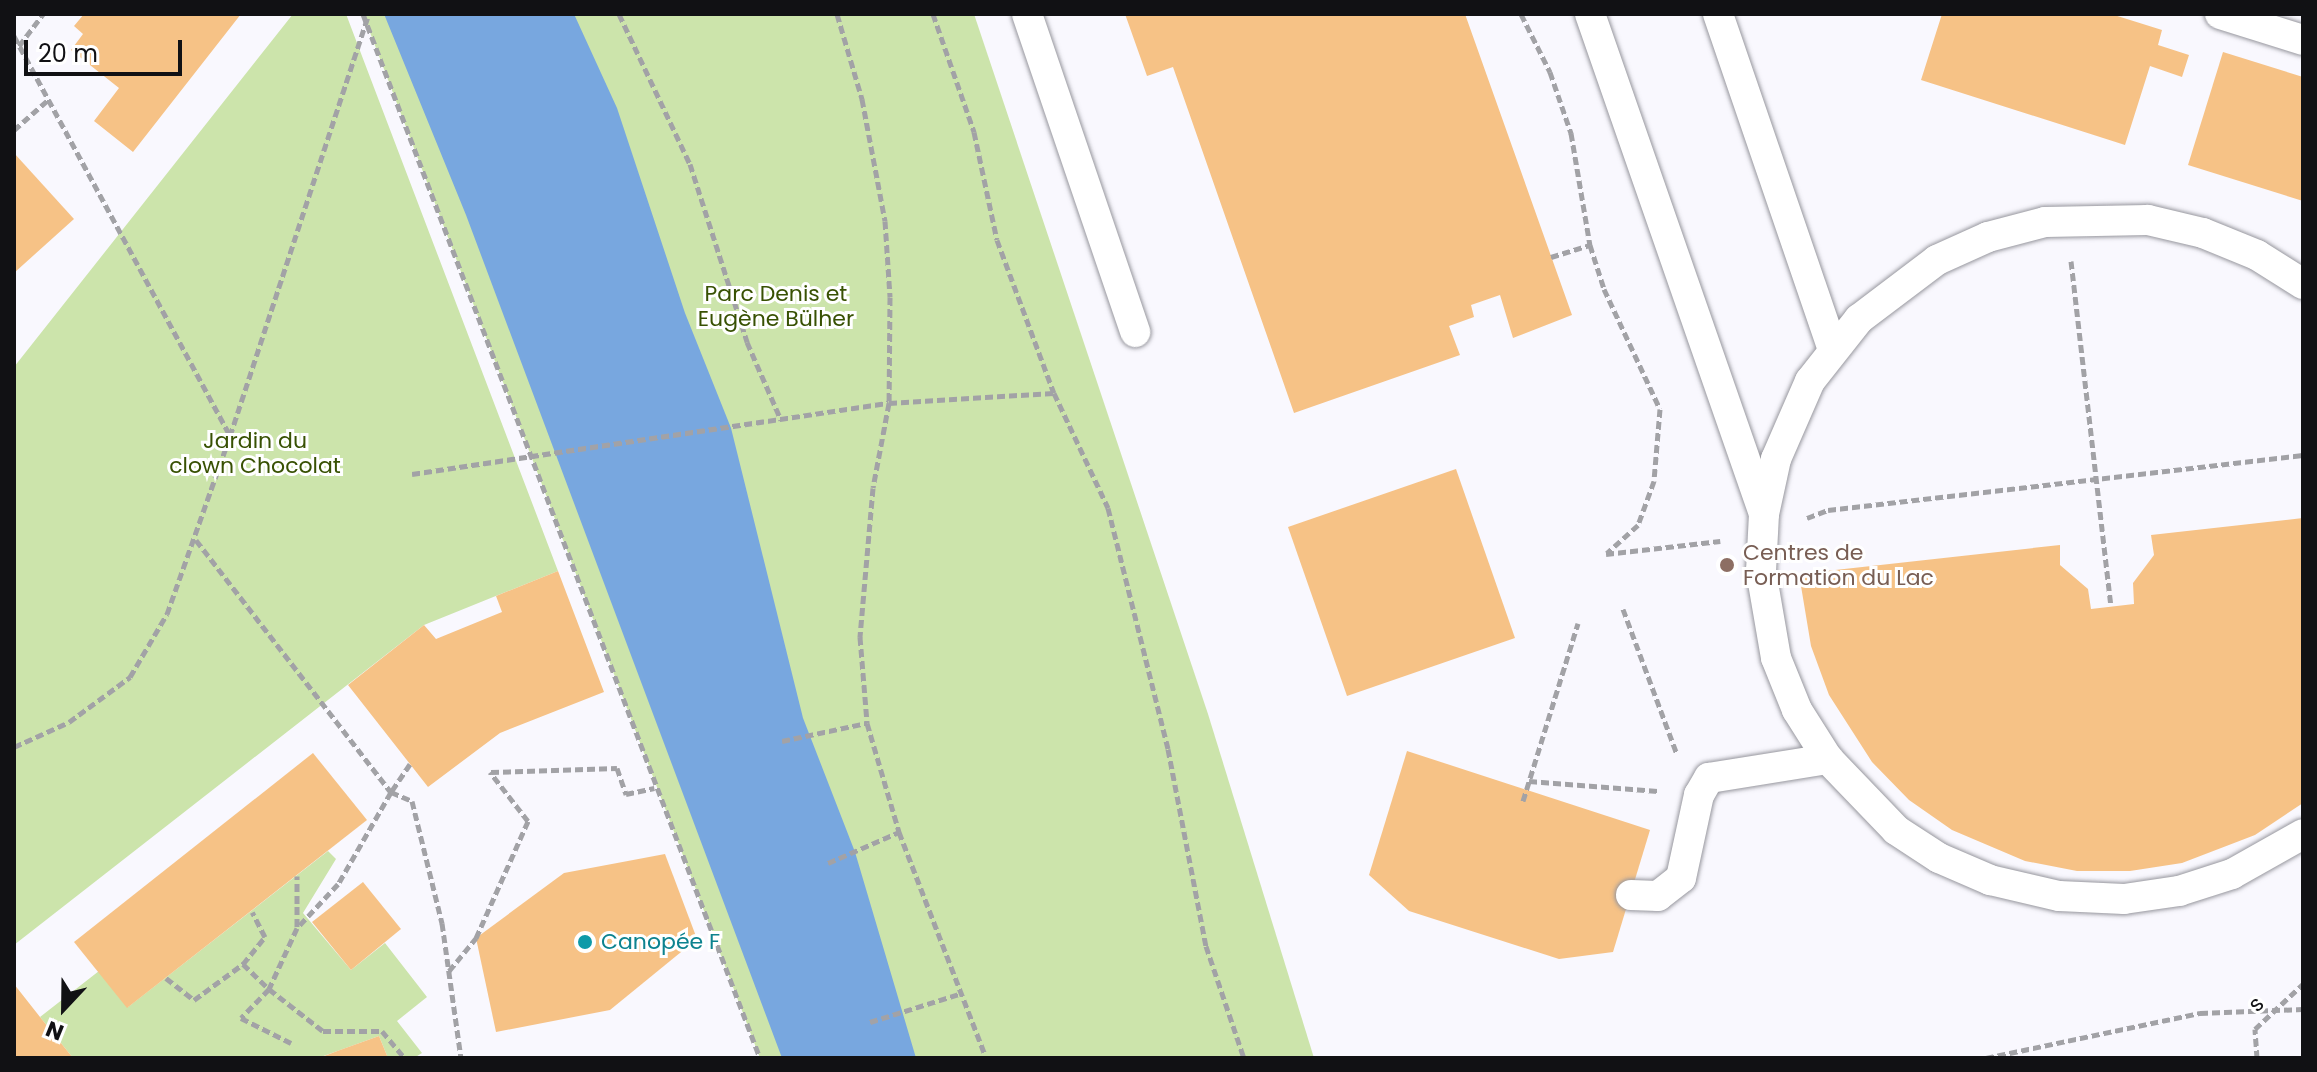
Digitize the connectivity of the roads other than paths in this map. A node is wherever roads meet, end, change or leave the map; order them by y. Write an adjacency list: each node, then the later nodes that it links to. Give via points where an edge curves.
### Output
1 (1027, 14): 7 (lane)
2 (1590, 14): 9 (lane)
3 (1718, 14): 8 (lane)
4 (2220, 14): 5 (lane)
5 (2303, 40)
6 (2303, 284): 8 (lane, via 2257,255 2203,233 2148,220 2066,221 1988,237 1937,260 1899,284)
7 (1135, 332)
8 (1833, 349): 9 (lane, via 1791,418)
9 (1764, 525): 10 (lane, via 1764,597 1776,658 1797,710)
10 (1828, 759): 11 (lane, via 1896,830 1939,858 1990,880 2059,896 2124,899 2179,891 2232,874); 12 (lane, via 1709,778 1701,791 1681,878 1658,896)
11 (2303, 834)
12 (1631, 895)

